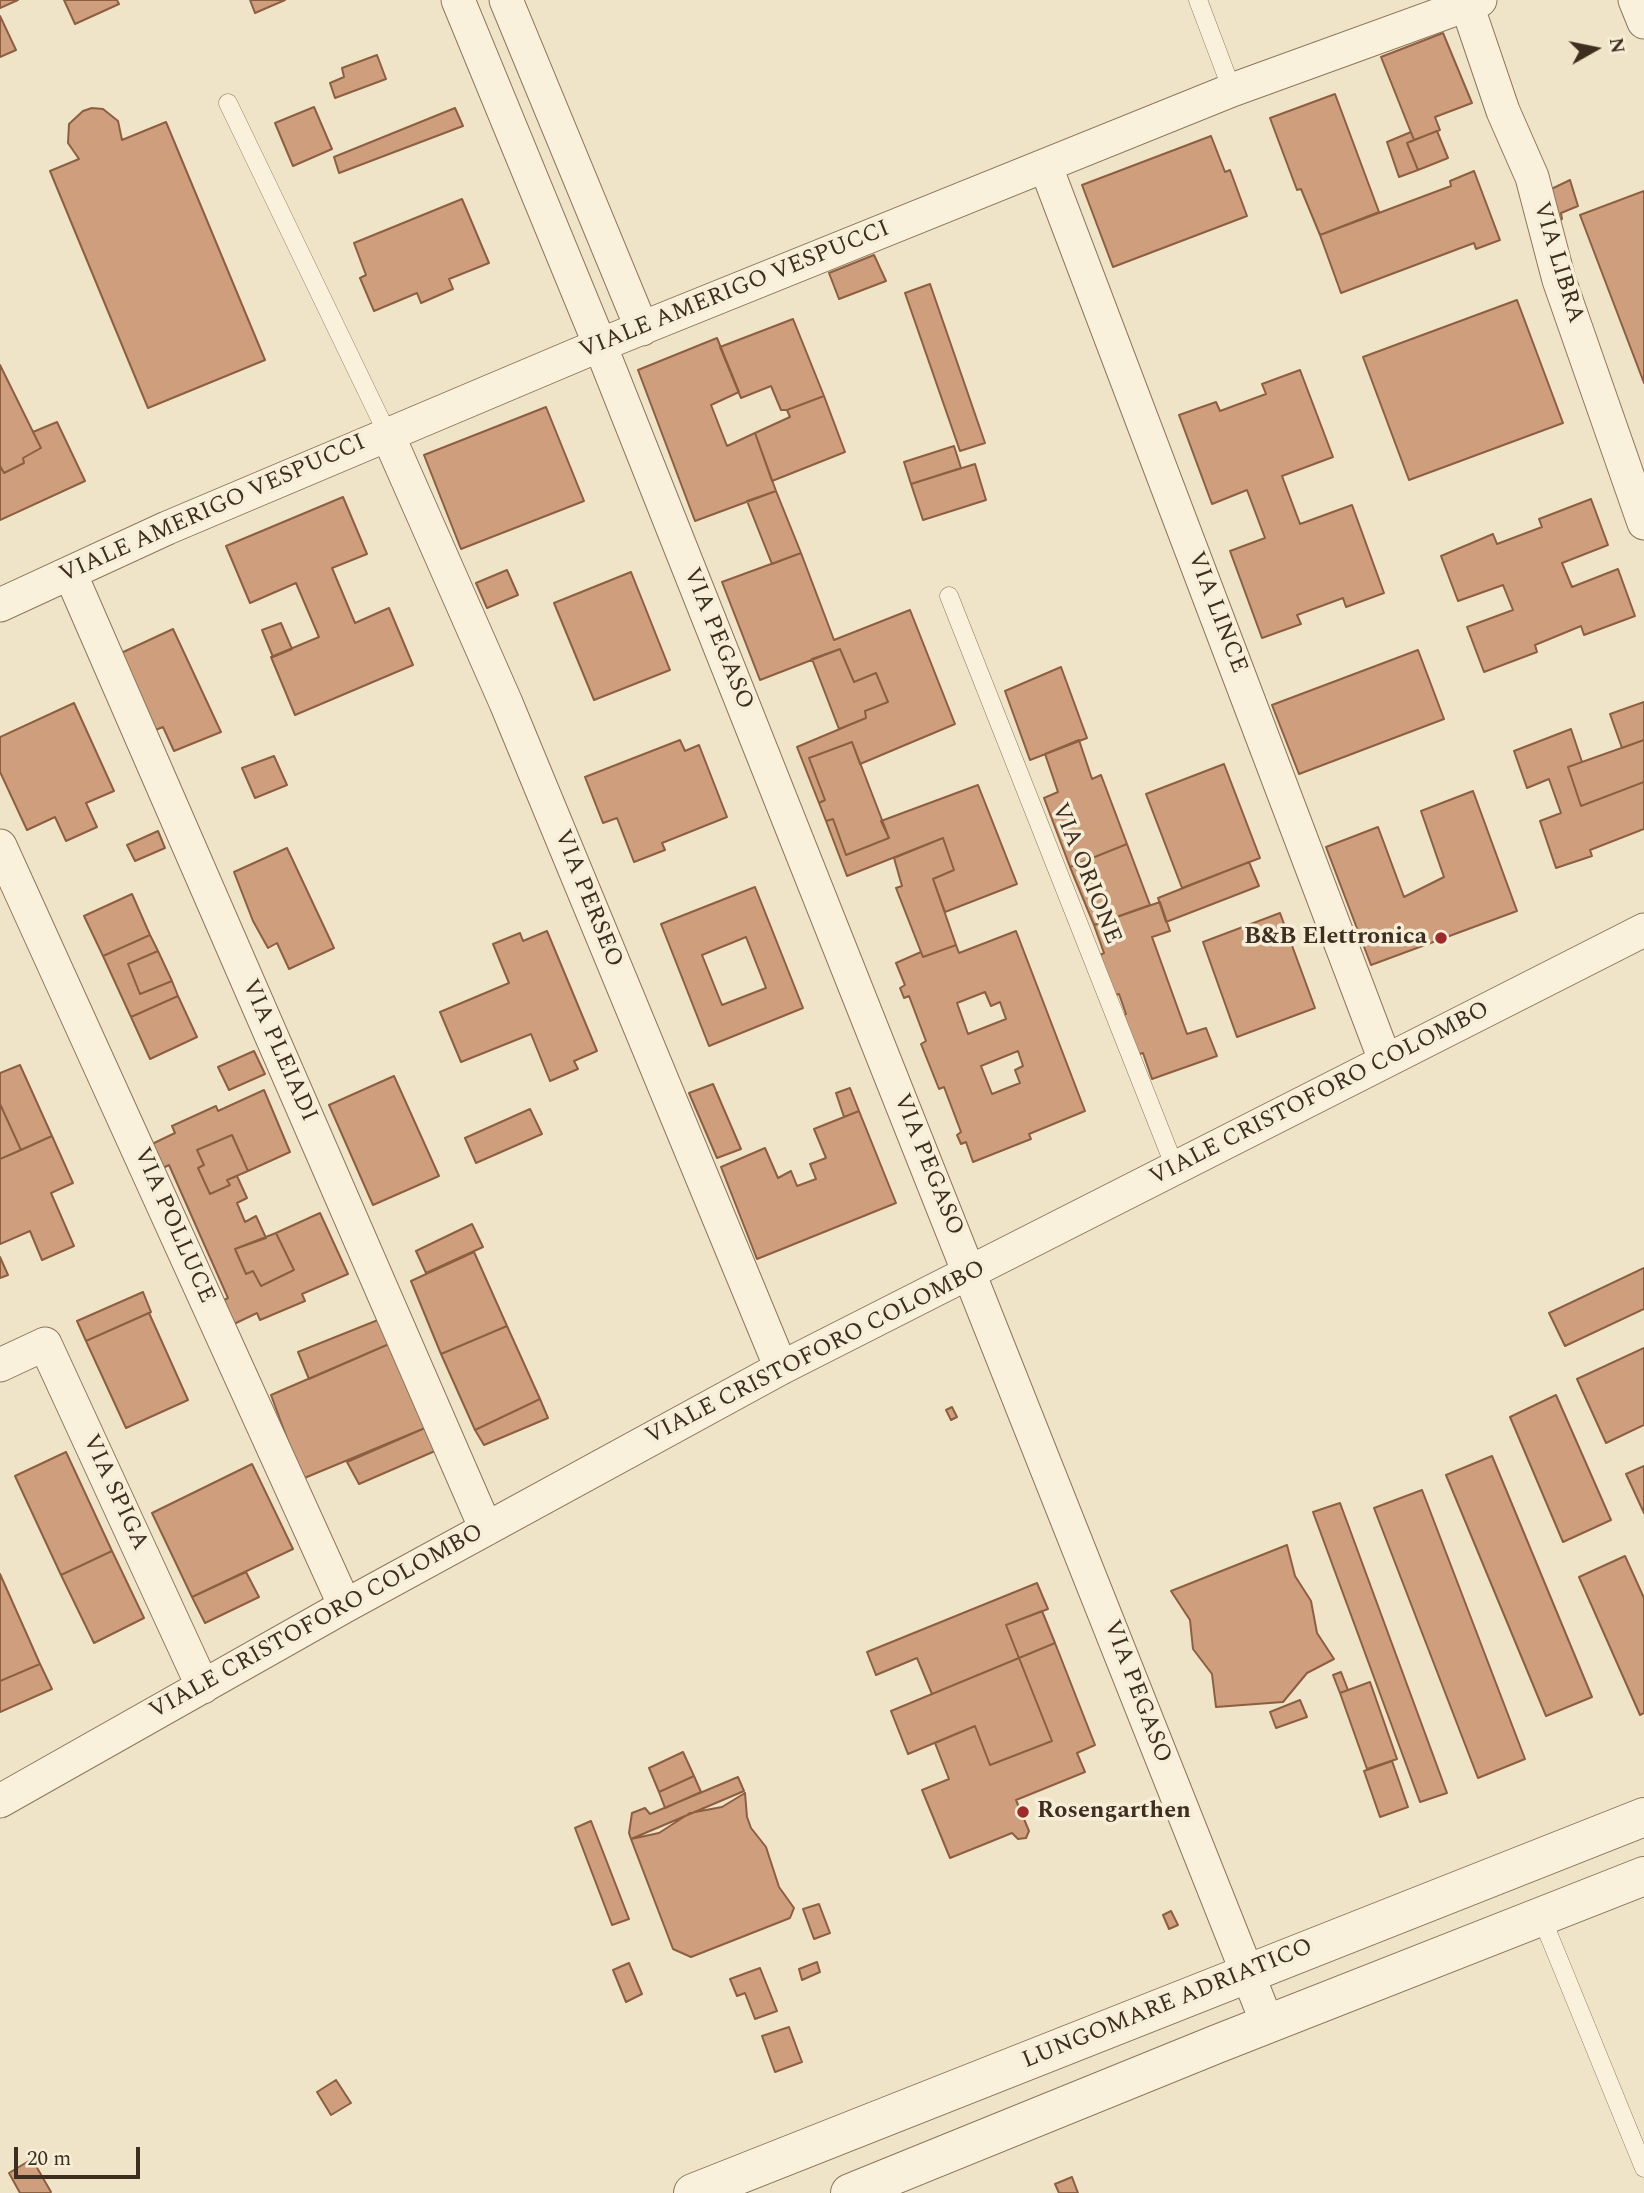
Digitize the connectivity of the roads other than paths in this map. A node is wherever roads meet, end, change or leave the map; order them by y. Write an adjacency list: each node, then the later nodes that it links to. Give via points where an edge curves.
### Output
1 (458, 0): 11 (street, VIA PEGASO)
2 (506, 0): 10 (street)
3 (1198, 0): 7 (lane)
4 (1636, 0): 6 (street)
5 (1474, 2): 7 (street, VIALE AMERIGO VESPUCCI); 13 (street, VIA LIBRA, via 1503,111 1532,177 1559,280)
6 (1644, 22)
7 (1232, 90): 9 (street, VIALE AMERIGO VESPUCCI)
8 (228, 103): 12 (lane)
9 (1046, 167): 10 (street, VIALE AMERIGO VESPUCCI); 19 (street, VIA LINCE)
10 (642, 329): 11 (street, VIALE AMERIGO VESPUCCI)
11 (600, 345): 12 (street, VIALE AMERIGO VESPUCCI); 21 (street, VIA PEGASO)
12 (387, 433): 14 (street, VIALE AMERIGO VESPUCCI); 23 (street, VIA PERSEO, via 506,703)
13 (1644, 523)
14 (70, 573): 16 (street, VIALE AMERIGO VESPUCCI); 24 (street, VIA PLEIADI)
15 (949, 596): 20 (lane, VIA ORIONE)
16 (0, 605)
17 (0, 846): 25 (street, VIA POLLUCE)
18 (1644, 930): 19 (street, VIALE CRISTOFORO COLOMBO)
19 (1385, 1060): 20 (street, VIALE CRISTOFORO COLOMBO)
20 (1176, 1170): 21 (street, VIALE CRISTOFORO COLOMBO)
21 (971, 1273): 23 (street, VIALE CRISTOFORO COLOMBO); 31 (street, VIA PEGASO)
22 (0, 1365): 26 (street, VIA SPIGA, via 45,1344)
23 (781, 1368): 24 (street, VIALE CRISTOFORO COLOMBO)
24 (486, 1529): 25 (street, VIALE CRISTOFORO COLOMBO)
25 (345, 1606): 26 (street, VIALE CRISTOFORO COLOMBO)
26 (203, 1687): 27 (street, VIALE CRISTOFORO COLOMBO)
27 (0, 1801)
28 (1644, 1817): 31 (street, LUNGOMARE ADRIATICO)
29 (1644, 1876): 30 (street)
30 (1541, 1916): 32 (street); 33 (lane)
31 (1247, 1974): 32 (street, VIA PEGASO); 34 (street, LUNGOMARE ADRIATICO)
32 (1268, 2025): 35 (street)
33 (1644, 2168)
34 (693, 2193)
35 (850, 2193)

